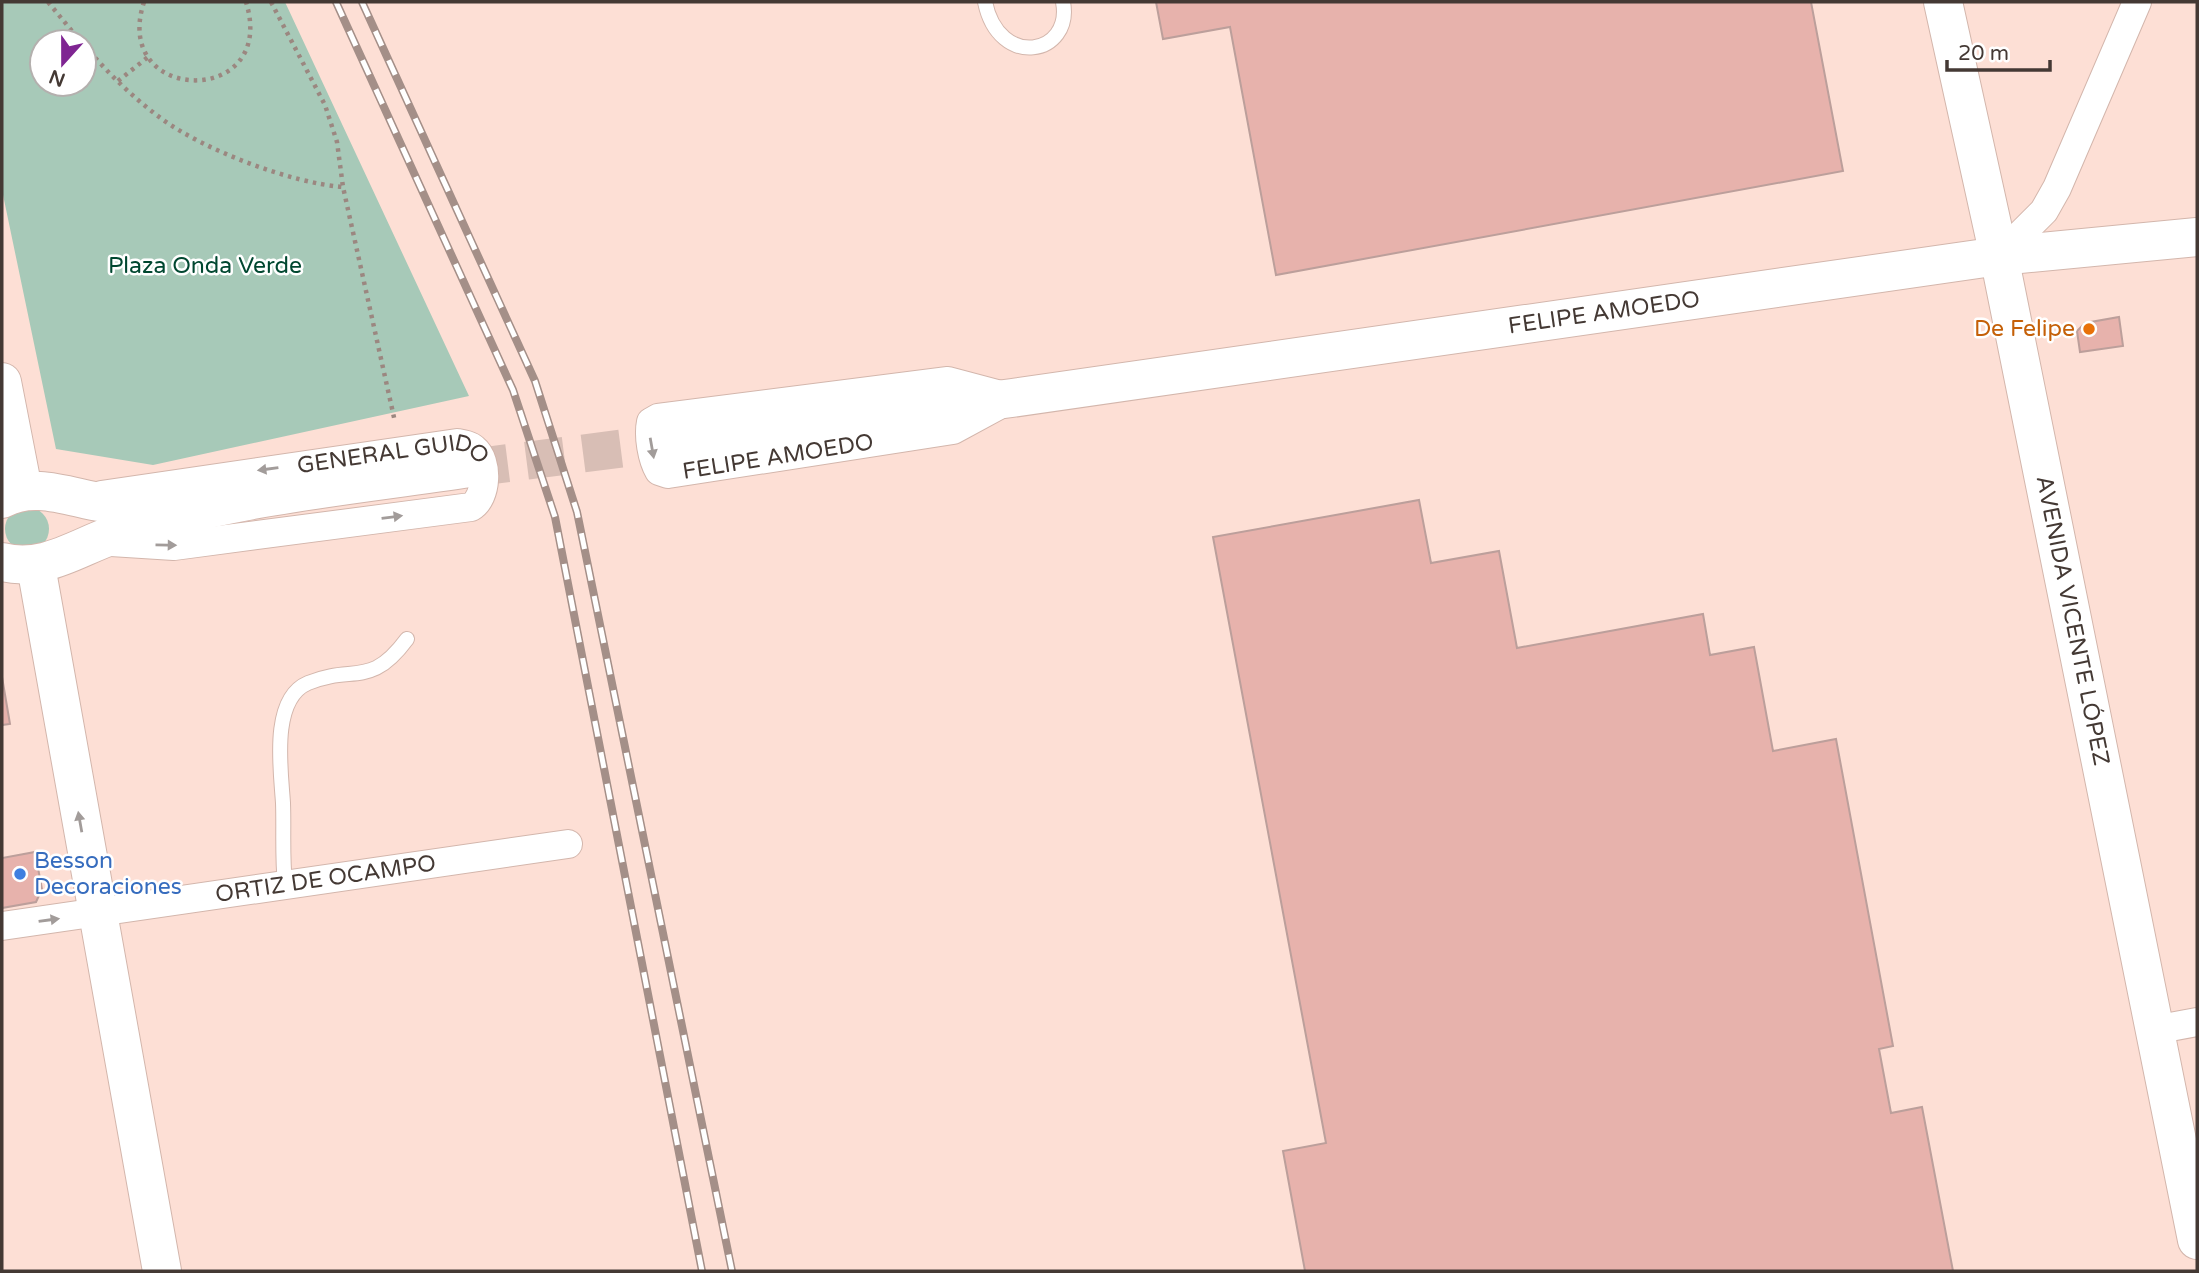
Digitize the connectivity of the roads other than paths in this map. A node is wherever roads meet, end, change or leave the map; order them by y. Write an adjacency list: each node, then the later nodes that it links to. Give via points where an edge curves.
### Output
1 (985, 2): 2 (lane, via 993,27 1003,40 1018,47 1037,46 1054,38 1066,17)
2 (1063, 2)
3 (1943, 2): 6 (main road, AVENIDA VICENTE LÓPEZ)
4 (2137, 2): 6 (street, via 2057,188 2044,211)
5 (2197, 237): 6 (main road, FELIPE AMOEDO)
6 (1999, 257): 8 (main road, FELIPE AMOEDO); 22 (main road, AVENIDA VICENTE LÓPEZ)
7 (2, 382): 11 (main road)
8 (1012, 398): 8 (street, FELIPE AMOEDO, one-way to 8, via 948,381 658,418 649,430 655,465 668,474 953,430); 9 (main road, FELIPE AMOEDO)
9 (673, 442)
10 (470, 468): 13 (main road, GENERAL GUIDO)
11 (12, 495): 12 (main road, GENERAL GUIDO)
12 (82, 499): 13 (main road, GENERAL GUIDO); 14 (street, GENERAL GUIDO, one-way to 12, via 174,546 471,507 484,489 480,456 457,443 123,489)
13 (197, 509): 14 (main road, GENERAL GUIDO)
14 (98, 541): 15 (main road, GENERAL GUIDO)
15 (19, 564): 19 (main road, one-way to 15)
16 (407, 639): 18 (lane, via 393,658 376,670 307,683 291,698 279,747)
17 (568, 844): 18 (street, ORTIZ DE OCAMPO)
18 (285, 884): 19 (street, ORTIZ DE OCAMPO)
19 (96, 914): 20 (street, ORTIZ DE OCAMPO, one-way to 19); 24 (main road)
20 (2, 926)
21 (2197, 1022): 22 (street)
22 (2154, 1030): 23 (main road, AVENIDA VICENTE LÓPEZ)
23 (2197, 1240)
24 (162, 1271)

